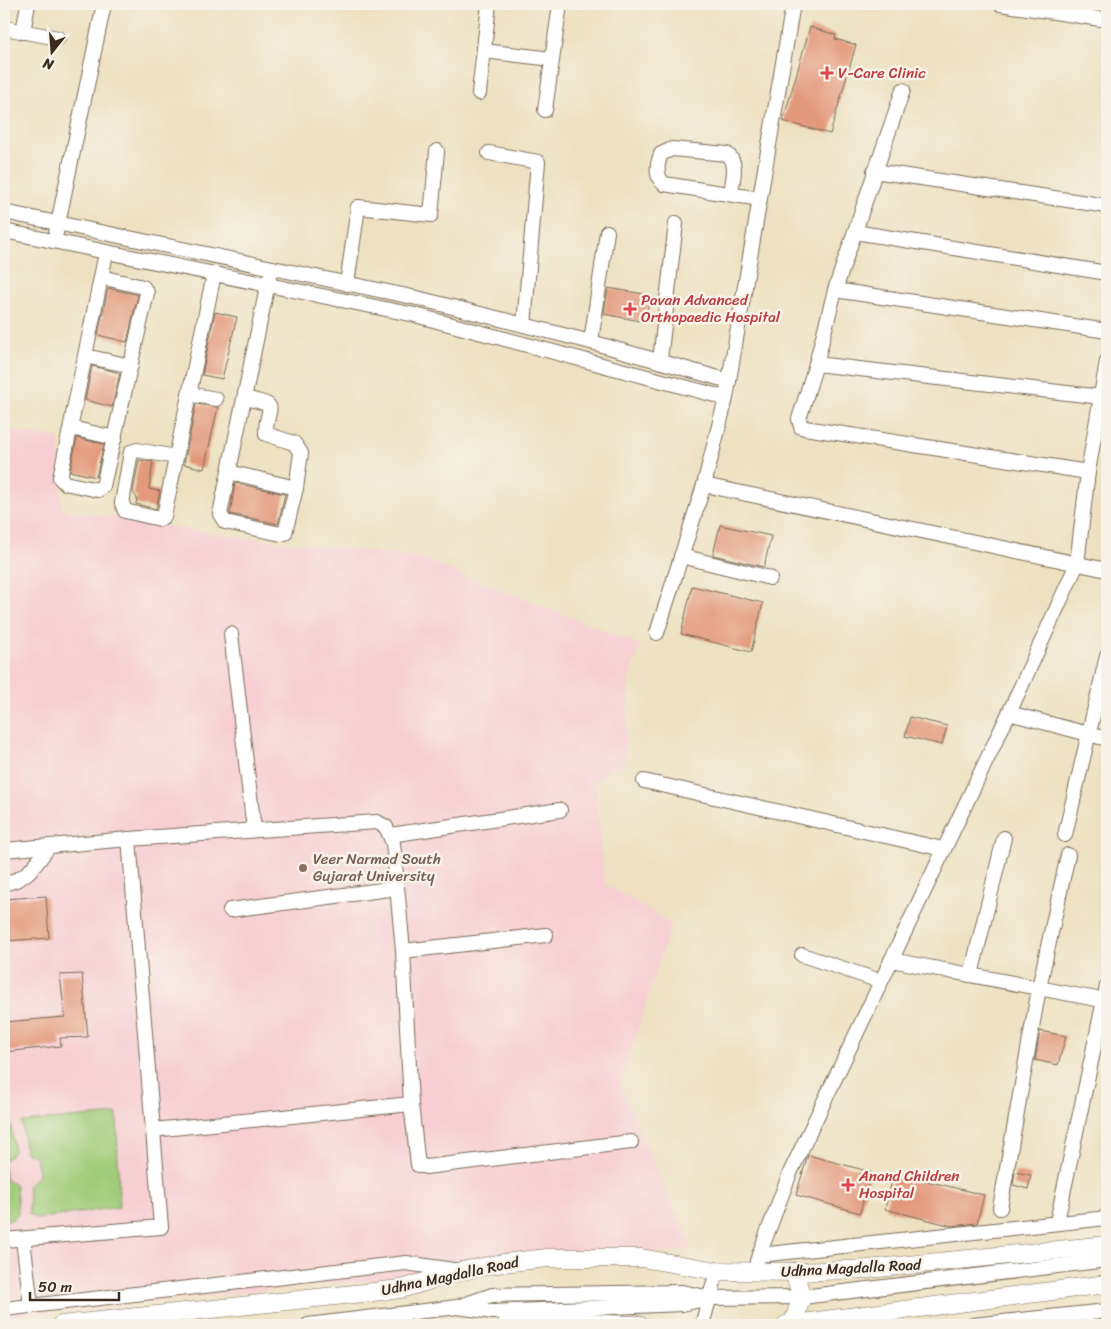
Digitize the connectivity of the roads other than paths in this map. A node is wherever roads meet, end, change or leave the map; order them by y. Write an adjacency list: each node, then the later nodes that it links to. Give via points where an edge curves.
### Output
1 (28, 4): 9 (street)
2 (104, 4): 23 (street)
3 (489, 4): 11 (street)
4 (560, 4): 12 (street)
5 (793, 4): 20 (street)
6 (1000, 4): 7 (street)
7 (1107, 20)
8 (4, 28): 9 (street)
9 (23, 32): 10 (street)
10 (58, 38)
11 (484, 51): 12 (street); 14 (street)
12 (552, 59): 15 (street)
13 (903, 90): 18 (street)
14 (479, 93)
15 (544, 110)
16 (437, 151): 34 (street, via 430,215 358,207)
17 (489, 153): 37 (street, via 538,162)
18 (874, 171): 21 (street); 27 (street)
19 (730, 194): 19 (street, via 664,184 657,172 661,154 672,149 727,154 733,158 734,165); 20 (street)
20 (760, 199): 45 (street)
21 (1107, 206)
22 (4, 212): 23 (street)
23 (57, 224): 28 (street); 30 (street)
24 (676, 224): 41 (street)
25 (4, 230): 28 (street)
26 (607, 232): 39 (street)
27 (855, 232): 31 (street); 36 (street)
28 (54, 242): 29 (street)
29 (106, 253): 32 (street); 33 (street)
30 (271, 270): 34 (street); 35 (street)
31 (1107, 273)
32 (214, 274): 35 (street); 46 (street)
33 (101, 277): 40 (street); 44 (street, via 146,290)
34 (347, 284): 37 (street)
35 (267, 286): 47 (street); 48 (street, via 415,315)
36 (835, 290): 38 (street); 43 (street)
37 (524, 325): 39 (street)
38 (1107, 332)
39 (591, 342): 41 (street)
40 (85, 356): 44 (street); 51 (street)
41 (660, 360): 45 (street)
42 (1107, 361): 49 (street)
43 (816, 364): 49 (street); 56 (street, via 799,419 801,426)
44 (131, 366): 53 (street)
45 (729, 381): 48 (street)
46 (189, 394): 50 (street); 54 (street)
47 (244, 398): 55 (street); 58 (street, via 270,405 266,434 298,447 301,453)
48 (726, 398): 57 (street)
49 (1102, 398): 52 (street)
50 (216, 399)
51 (71, 428): 53 (street); 53 (street, via 60,478 62,482 98,490 104,486)
52 (1101, 434): 56 (street)
53 (115, 438)
54 (176, 457): 54 (street, via 137,450 131,452 122,504 126,511 162,518)
55 (229, 472): 58 (street); 58 (street, via 220,514 225,522 285,533)
56 (1088, 472): 60 (street)
57 (704, 485): 59 (street); 60 (street)
58 (296, 488)
59 (681, 556): 62 (street); 63 (street)
60 (1077, 564): 61 (street); 66 (street)
61 (1107, 570)
62 (770, 578)
63 (657, 633)
64 (231, 634): 71 (street)
65 (1107, 656): 67 (street)
66 (1009, 713): 67 (street); 77 (street)
67 (1089, 734): 68 (street); 73 (street)
68 (1107, 739)
69 (644, 781): 77 (street)
70 (560, 810): 72 (street)
71 (254, 830): 72 (street, via 368,821 377,822); 75 (street)
72 (390, 835): 81 (street)
73 (1065, 835)
74 (1004, 838): 87 (street)
75 (129, 839): 76 (street); 93 (street)
76 (49, 846): 78 (street); 80 (street, via 34,869 13,882)
77 (943, 849): 86 (street)
78 (4, 850)
79 (1068, 855): 90 (street)
80 (4, 883)
81 (397, 888): 82 (street); 84 (street)
82 (230, 910)
83 (546, 935): 84 (street)
84 (403, 951): 92 (street)
85 (802, 955): 88 (street)
86 (891, 960): 87 (street); 88 (street)
87 (971, 975): 90 (street)
88 (880, 981): 101 (street, via 790,1173)
89 (1107, 986): 91 (street)
90 (1040, 988): 91 (street); 95 (street)
91 (1106, 1001): 97 (street)
92 (411, 1104): 93 (street); 94 (street, via 416,1162 422,1168)
93 (154, 1130): 98 (street, via 162,1226)
94 (631, 1142)
95 (1000, 1208)
96 (1107, 1218): 97 (street)
97 (1057, 1222): 101 (street)
98 (23, 1238): 99 (street); 110 (street)
99 (4, 1240)
100 (1107, 1245): 105 (main road, Udhna Magdalla Road, via 868,1269)
101 (759, 1254): 106 (street)
102 (1107, 1260): 108 (street)
103 (461, 1271): 104 (main road, Udhna Magdalla Road, via 521,1261 600,1256 641,1258); 110 (street, via 406,1263); 113 (main road, Udhna Magdalla Road, via 401,1289)
104 (717, 1271): 106 (main road, Udhna Magdalla Road); 109 (street)
105 (794, 1272): 106 (main road, Udhna Magdalla Road); 108 (main road)
106 (751, 1273)
107 (1107, 1284): 118 (main road)
108 (802, 1297): 109 (street); 118 (main road)
109 (710, 1298): 114 (street, via 682,1292 492,1295 457,1307); 117 (street)
110 (31, 1306): 111 (street)
111 (4, 1309)
112 (1107, 1311): 119 (street)
113 (61, 1325)
114 (308, 1325)
115 (506, 1325): 116 (main road, via 540,1322)
116 (639, 1325)
117 (702, 1325)
118 (789, 1325)
119 (972, 1325)

